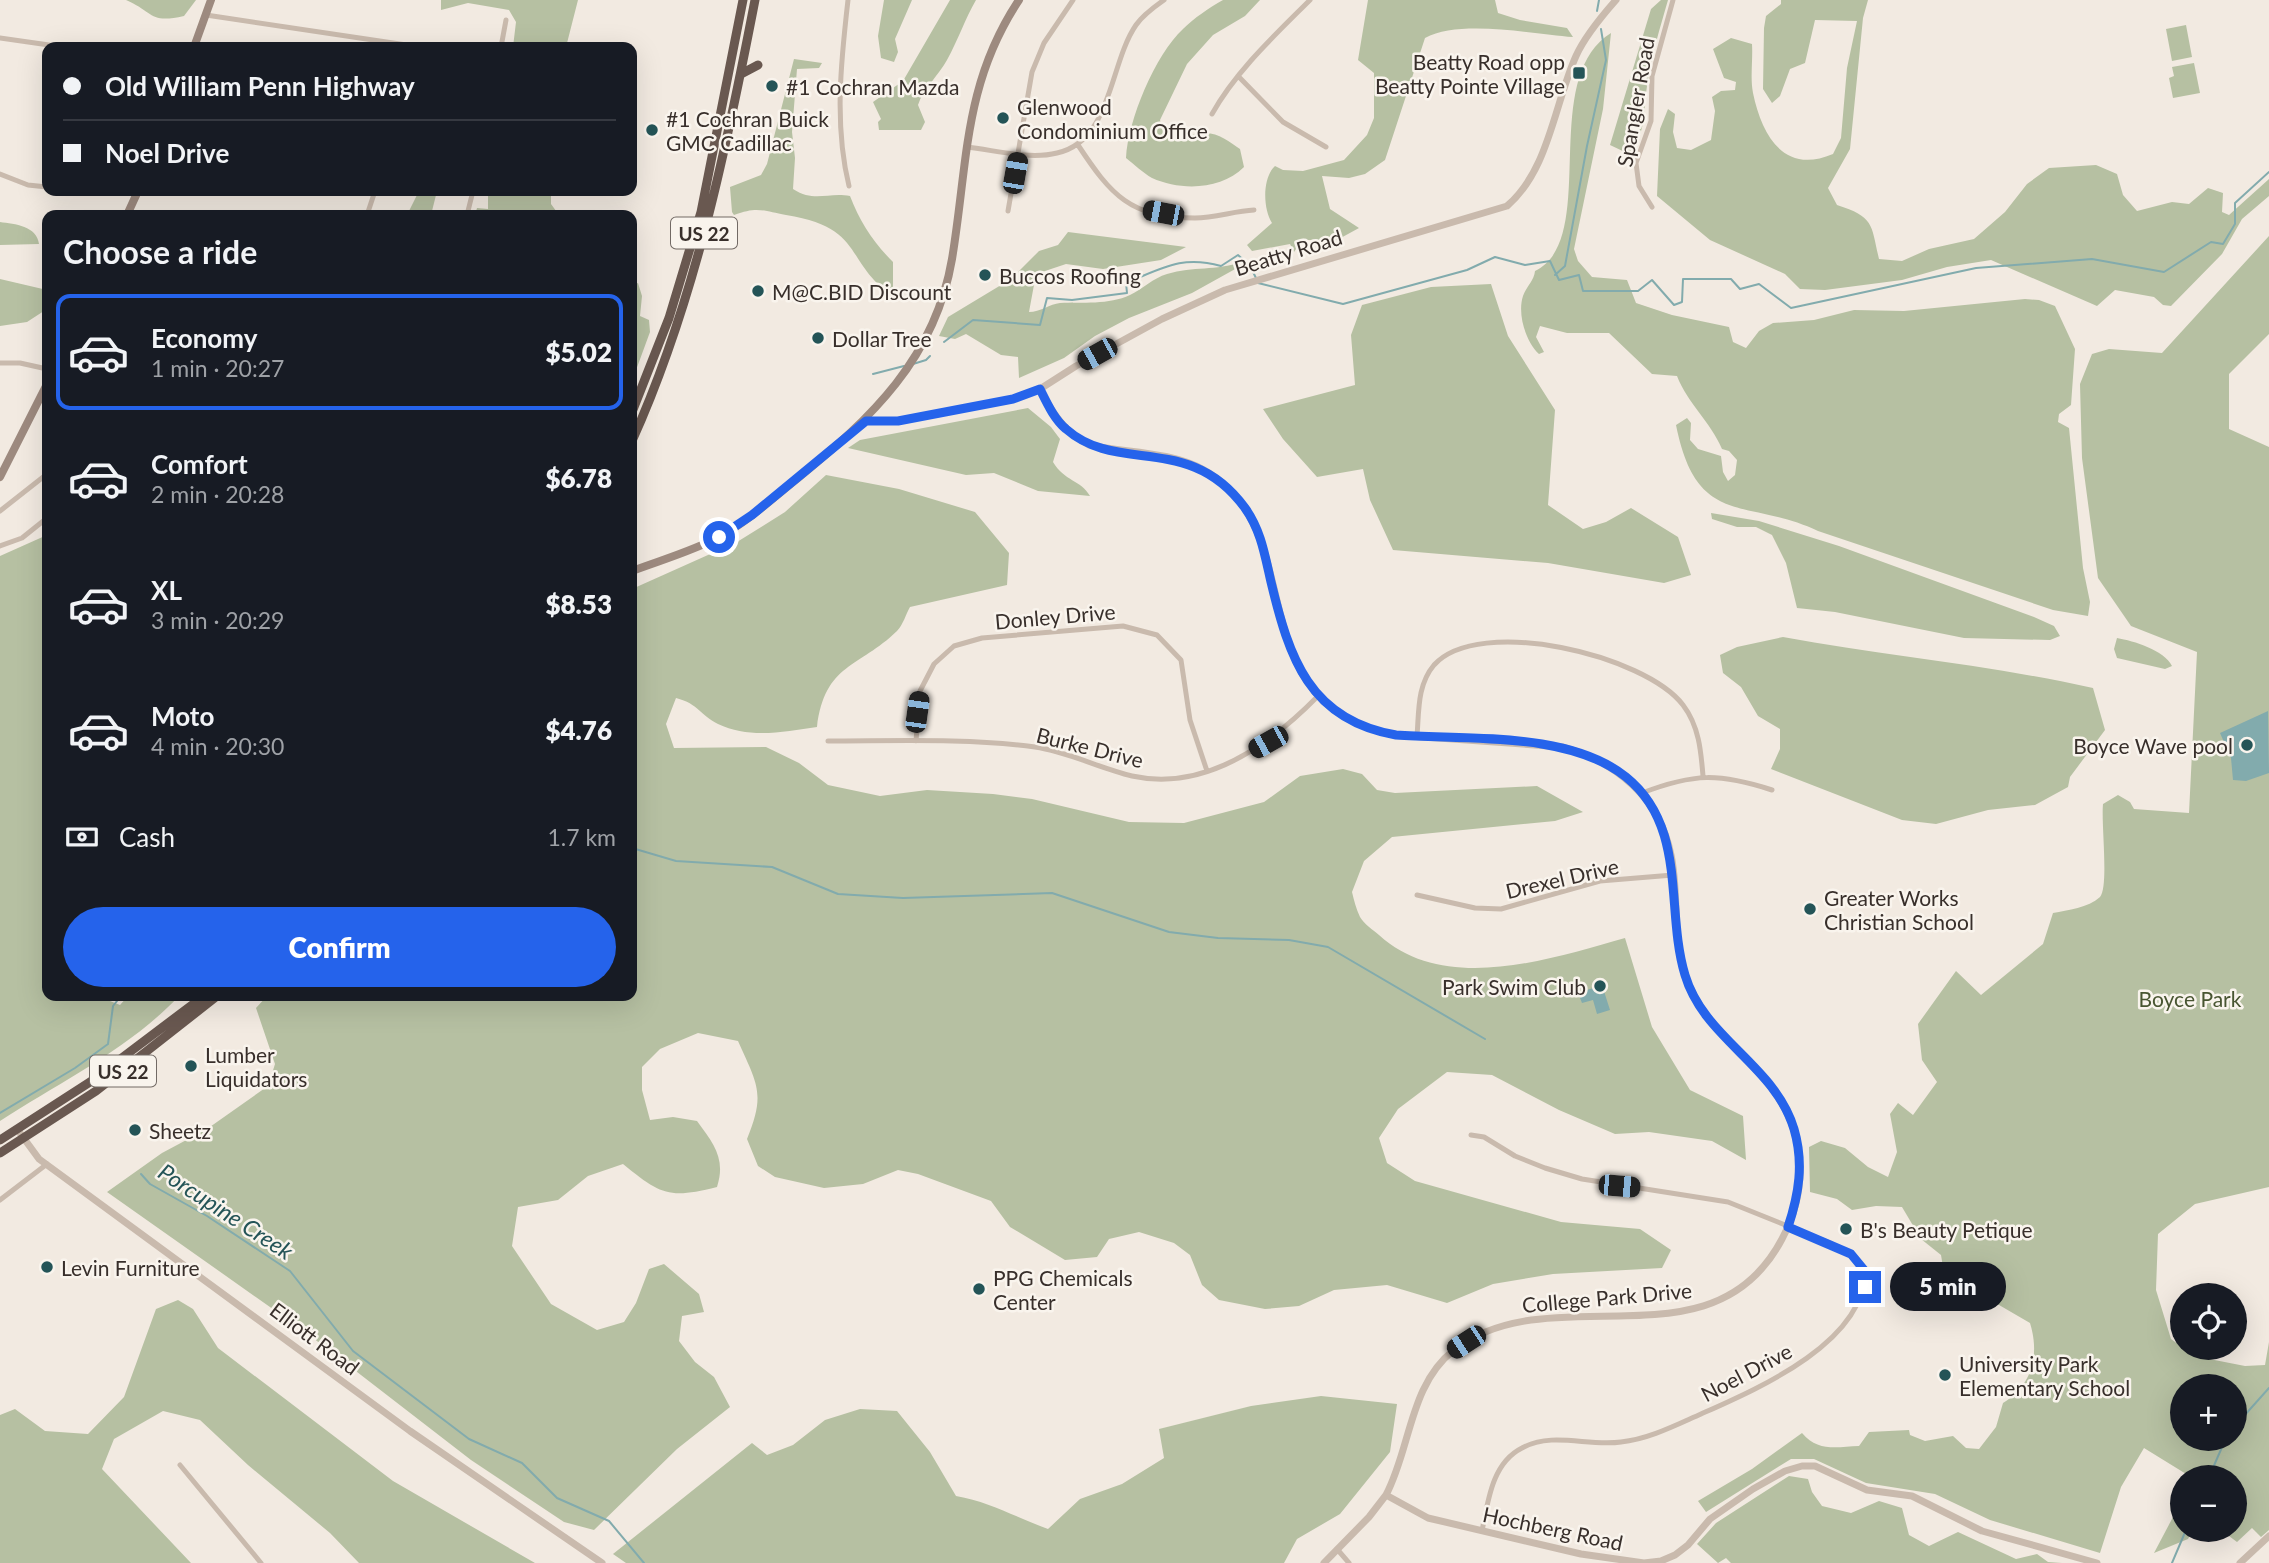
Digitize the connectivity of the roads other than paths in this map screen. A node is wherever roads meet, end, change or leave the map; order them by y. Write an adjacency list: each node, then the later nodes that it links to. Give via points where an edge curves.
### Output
1 (211, 0): 11 (main road)
2 (743, 0): 36 (highway, US 22, via 698,223 669,318)
3 (755, 0): 18 (highway, US 22)
4 (848, 0): 28 (street, via 840,122)
5 (1019, 0): 23 (main road, via 986,58)
6 (1073, 0): 25 (street, via 1044,43 1032,72)
7 (1164, 0): 22 (street, via 1133,30 1098,120)
8 (1310, 0): 20 (street)
9 (1616, 0): 34 (street, Beatty Road, via 1577,52 1535,171 1524,192 1507,206 1254,280 1162,319)
10 (1673, 0): 29 (street, Spangler Road, via 1652,76 1651,121 1636,163 1639,186)
11 (206, 15): 14 (main road); 15 (street)
12 (506, 20): 16 (street)
13 (0, 38): 17 (street)
14 (196, 42)
15 (379, 42)
16 (502, 42)
17 (42, 44)
18 (746, 50): 19 (highway, US 22); 19 (highway, via 758,65)
19 (741, 74): 38 (highway, US 22, via 700,250)
20 (1239, 77): 21 (street); 24 (street, via 1283,122)
21 (1212, 114)
22 (1078, 145): 25 (street, via 1056,154); 30 (street, via 1114,195 1144,209 1195,218)
23 (966, 147): 25 (street); 37 (main road, via 943,294 906,373)
24 (1326, 147)
25 (1018, 153): 31 (street)
26 (0, 174): 27 (street)
27 (42, 186)
28 (849, 186)
29 (1653, 207)
30 (1254, 210)
31 (1008, 211)
32 (0, 363): 33 (street)
33 (42, 368)
34 (1040, 389): 37 (street, Beatty Road, via 1013,399 910,419); 45 (street, College Park Drive, via 1053,414 1076,438 1189,464 1234,495 1263,544 1289,649)
35 (42, 394): 39 (main road)
36 (637, 399)
37 (866, 421): 44 (main road, via 730,531)
38 (637, 428)
39 (0, 477)
40 (42, 478): 41 (street)
41 (0, 511)
42 (42, 522): 43 (street, via 22,538)
43 (0, 546)
44 (637, 569)
45 (1318, 695): 46 (street, College Park Drive, via 1340,713 1380,732); 49 (street, Burke Drive, via 1268,742)
46 (1417, 736): 50 (street, via 1420,692 1441,658 1453,650 1481,643 1557,647 1622,664 1660,683 1683,704 1696,729); 52 (street, College Park Drive, via 1563,747 1605,763)
47 (828, 741): 48 (street, Burke Drive)
48 (916, 741): 49 (street, Burke Drive, via 1036,747 1151,779); 49 (street, Donley Drive, via 920,691 934,664 954,646 982,638 1123,626 1157,635 1181,660 1190,720)
49 (1207, 771)
50 (1703, 776): 51 (street); 52 (street, via 1676,780)
51 (1772, 790)
52 (1643, 793): 53 (street, College Park Drive, via 1664,834)
53 (1673, 875): 54 (street, Drexel Drive, via 1600,881 1502,909); 64 (street, College Park Drive, via 1680,954 1693,996 1714,1029 1780,1096 1793,1128 1800,1170 1798,1197)
54 (1418, 895)
55 (197, 1001): 57 (highway, US 22, via 90,1082)
56 (211, 1001): 59 (highway, US 22, via 123,1071)
57 (17, 1129): 59 (street, Elliott Road); 60 (highway, US 22)
58 (1471, 1135): 64 (street, Noel Drive, via 1485,1137 1515,1156 1557,1172 1619,1186 1707,1196)
59 (23, 1139): 61 (highway, US 22); 62 (street, Elliott Road)
60 (0, 1140)
61 (0, 1153)
62 (47, 1164): 63 (street); 71 (street, Elliott Road, via 410,1431)
63 (0, 1200)
64 (1788, 1227): 66 (street, College Park Drive, via 1757,1274 1711,1304 1669,1314 1515,1322 1482,1332 1452,1351 1419,1396 1404,1454); 67 (street, Noel Drive, via 1851,1254 1865,1271 1861,1300 1814,1353 1753,1391 1642,1438 1619,1443 1549,1439 1522,1447 1500,1466)
65 (180, 1465): 70 (street)
66 (1386, 1495): 67 (street, Hochberg Road, via 1428,1518); 69 (street)
67 (1482, 1531): 74 (street, Hochberg Road, via 1581,1554 1661,1561 1688,1545 1710,1518 1753,1489 1786,1471 1815,1466 1867,1490 1923,1500 1982,1531)
68 (2269, 1536): 75 (street)
69 (1337, 1549): 72 (street); 73 (street)
70 (261, 1563)
71 (602, 1563)
72 (1324, 1563)
73 (1349, 1563)
74 (2097, 1563)
75 (2240, 1563)

